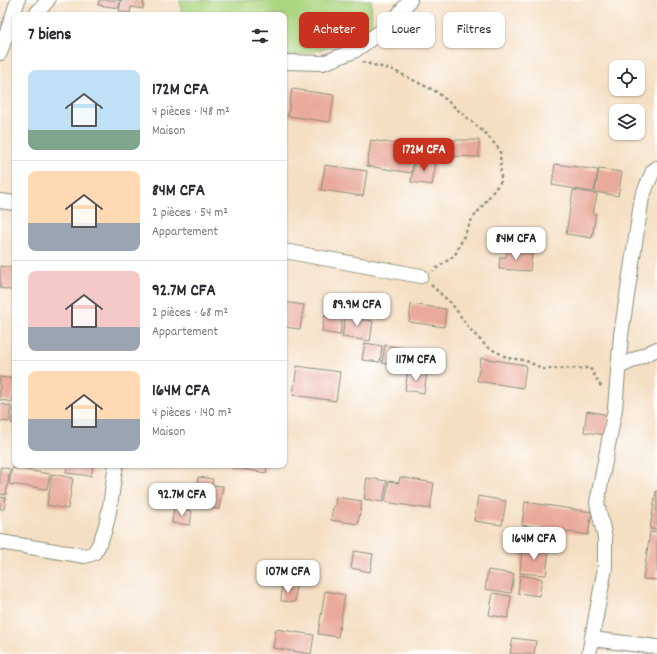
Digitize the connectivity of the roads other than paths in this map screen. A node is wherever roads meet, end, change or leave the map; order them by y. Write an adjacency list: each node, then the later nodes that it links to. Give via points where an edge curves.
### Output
1 (18, 0): 4 (street)
2 (48, 0): 5 (street)
3 (410, 0): 9 (street, via 391,24 354,51 323,63)
4 (14, 12)
5 (38, 12)
6 (12, 16): 8 (street)
7 (12, 37): 8 (street)
8 (1, 46)
9 (287, 62)
10 (657, 168): 16 (street, via 653,171 642,197)
11 (0, 201): 12 (street)
12 (12, 203)
13 (287, 252): 14 (street)
14 (421, 276)
15 (657, 349): 16 (street)
16 (618, 367): 19 (street, via 615,409 597,503 605,538 605,568)
17 (116, 468): 18 (street, via 106,525 94,553 85,556)
18 (0, 542)
19 (592, 639): 20 (street); 21 (street)
20 (657, 647)
21 (589, 654)

